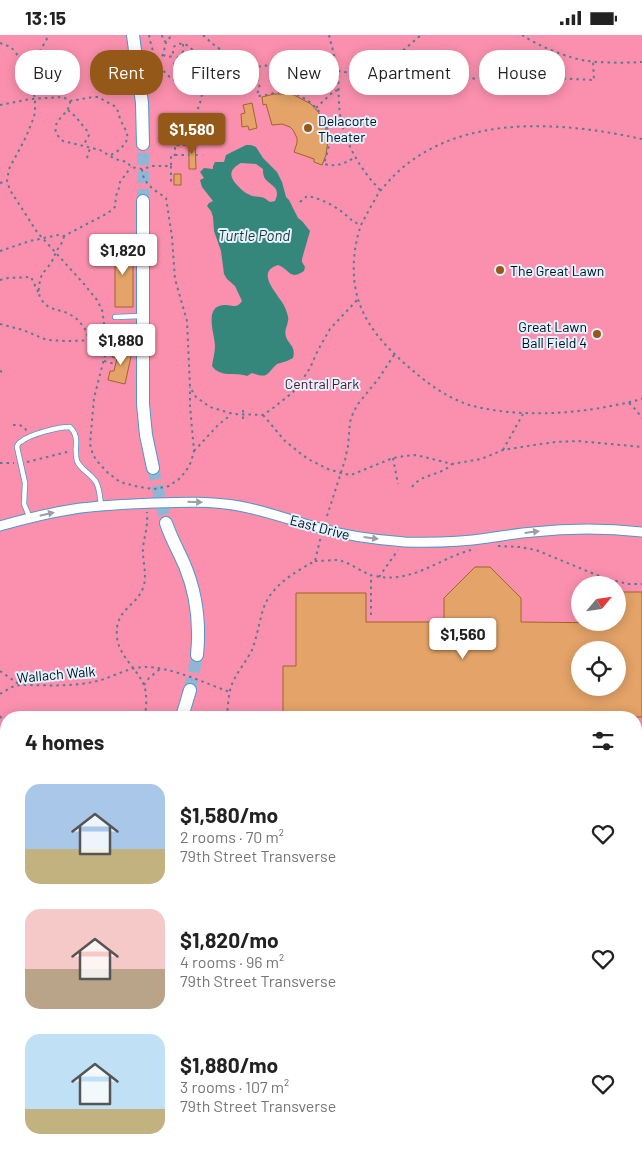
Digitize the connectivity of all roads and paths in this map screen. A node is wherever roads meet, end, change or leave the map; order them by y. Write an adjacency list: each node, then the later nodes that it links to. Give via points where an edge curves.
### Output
1 (49, 35): 13 (path)
2 (133, 35): 41 (main road, via 142,103)
3 (149, 35): 14 (path)
4 (162, 35): 10 (path)
5 (172, 35): 10 (path)
6 (203, 35): 17 (path)
7 (329, 35): 18 (path)
8 (421, 35): 19 (path)
9 (522, 35): 22 (path, via 559,52)
10 (166, 42): 21 (path)
11 (0, 43): 20 (path)
12 (183, 44): 15 (path); 16 (path); 21 (path, via 175,45 171,58)
13 (41, 50)
14 (153, 50)
15 (183, 50)
16 (192, 50)
17 (221, 50)
18 (333, 50)
19 (404, 50)
20 (15, 51)
21 (164, 55)
22 (593, 61): 23 (path); 24 (path, via 594,81 530,77)
23 (642, 62)
24 (469, 78)
25 (203, 81): 25 (path, via 194,76 197,69 203,67 212,75)
26 (259, 85): 27 (path)
27 (260, 89): 31 (path); 31 (path, via 257,95)
28 (269, 94): 31 (path)
29 (34, 95): 35 (path)
30 (202, 95): 45 (path, via 193,122 192,145 175,145)
31 (264, 95)
32 (298, 95): 38 (path)
33 (330, 95): 38 (path)
34 (338, 95): 47 (path, via 342,125)
35 (35, 98): 36 (path, via 63,97); 37 (path); 52 (path, via 32,122 9,169)
36 (70, 101): 39 (path); 44 (path, via 98,97 116,107 128,137 120,149)
37 (0, 105)
38 (316, 108): 47 (path, via 326,124 328,135 324,164 341,165)
39 (68, 109): 42 (path, via 88,132); 42 (path, via 57,122 57,132 63,141)
40 (642, 139): 55 (path, via 557,126 475,132 435,146 420,155)
41 (143, 144)
42 (83, 145): 43 (path)
43 (90, 147): 44 (path); 48 (path)
44 (110, 155): 50 (path, via 127,161)
45 (175, 155): 46 (path); 49 (path, via 171,155)
46 (189, 155)
47 (355, 157): 55 (path)
48 (87, 158)
49 (170, 166): 51 (path); 54 (path)
50 (131, 167): 51 (path); 59 (path, via 120,182 115,207)
51 (142, 169): 77 (path, via 146,183 166,198 175,279 187,321 190,387 206,405)
52 (7, 181): 53 (path); 60 (path)
53 (0, 183)
54 (171, 185)
55 (380, 190): 58 (path)
56 (143, 201): 66 (main road)
57 (300, 202): 58 (path, via 307,195 318,199)
58 (362, 225): 65 (path, via 355,251 354,277)
59 (64, 236): 60 (path); 62 (path)
60 (43, 239): 61 (path); 62 (path)
61 (0, 251)
62 (56, 252): 64 (path, via 41,275); 70 (path, via 100,305)
63 (0, 280): 64 (path, via 31,277)
64 (38, 292): 69 (path, via 46,306 78,320)
65 (358, 299): 71 (path, via 372,328); 80 (path, via 330,329 299,385)
66 (143, 316): 67 (lane); 94 (main road, via 144,414)
67 (115, 317)
68 (0, 324): 69 (path, via 47,339)
69 (89, 340): 70 (path)
70 (105, 340): 72 (path)
71 (394, 355): 79 (path, via 432,387 460,402); 95 (path, via 352,413)
72 (104, 361): 73 (path); 85 (path, via 94,398)
73 (115, 364)
74 (642, 399): 75 (path)
75 (629, 403): 79 (path, via 573,412); 81 (path)
76 (244, 410): 78 (path)
77 (233, 414): 78 (path); 89 (path)
78 (244, 414): 80 (path); 82 (path)
79 (523, 414): 88 (path)
80 (262, 415): 95 (path, via 294,449 308,459)
81 (642, 418)
82 (243, 419)
83 (13, 425): 84 (path, via 25,427)
84 (30, 437): 87 (lane, via 70,427 77,441); 92 (lane, via 18,444)
85 (90, 444)
86 (642, 447): 88 (path, via 578,441)
87 (75, 450): 92 (path); 100 (lane, via 78,463 98,486)
88 (503, 450): 93 (path, via 481,459)
89 (194, 451)
90 (393, 458): 93 (path, via 416,455); 95 (path, via 351,475); 96 (path)
91 (0, 463): 92 (path)
92 (20, 463): 103 (lane, via 26,490 24,505)
93 (452, 464): 97 (path, via 419,479)
94 (153, 468)
95 (341, 473): 102 (path)
96 (398, 484)
97 (412, 487)
98 (154, 489): 99 (path)
99 (150, 493)
100 (101, 506): 103 (street, East Drive, one-way to 100); 108 (street, East Drive, one-way to 108, via 190,502 227,504 339,533)
101 (147, 509): 117 (path, via 143,585 140,594 121,614 117,629 117,639)
102 (327, 516)
103 (30, 518): 105 (street, East Drive)
104 (166, 523): 116 (main road, via 192,587 198,625)
105 (0, 526)
106 (642, 532): 108 (street, East Drive, one-way to 106, via 457,541 557,530)
107 (321, 536): 111 (path)
108 (402, 542): 113 (path)
109 (491, 547): 114 (path, via 528,548 604,578)
110 (476, 549): 113 (path, via 411,575)
111 (315, 561): 112 (path, via 339,560); 123 (path, via 297,571 270,595 254,645)
112 (372, 575): 113 (path); 115 (path)
113 (379, 577)
114 (642, 584)
115 (372, 615)
116 (197, 655)
117 (132, 669): 118 (path, Wallach Walk); 120 (path, Wallach Walk, via 85,684); 121 (path)
118 (161, 669): 121 (path); 123 (path, Wallach Walk)
119 (0, 671): 120 (path)
120 (20, 685): 124 (path, Wallach Walk)
121 (144, 685): 125 (path)
122 (190, 690): 126 (main road)
123 (230, 692): 127 (path)
124 (0, 694)
125 (145, 711)
126 (184, 711)
127 (228, 711)

